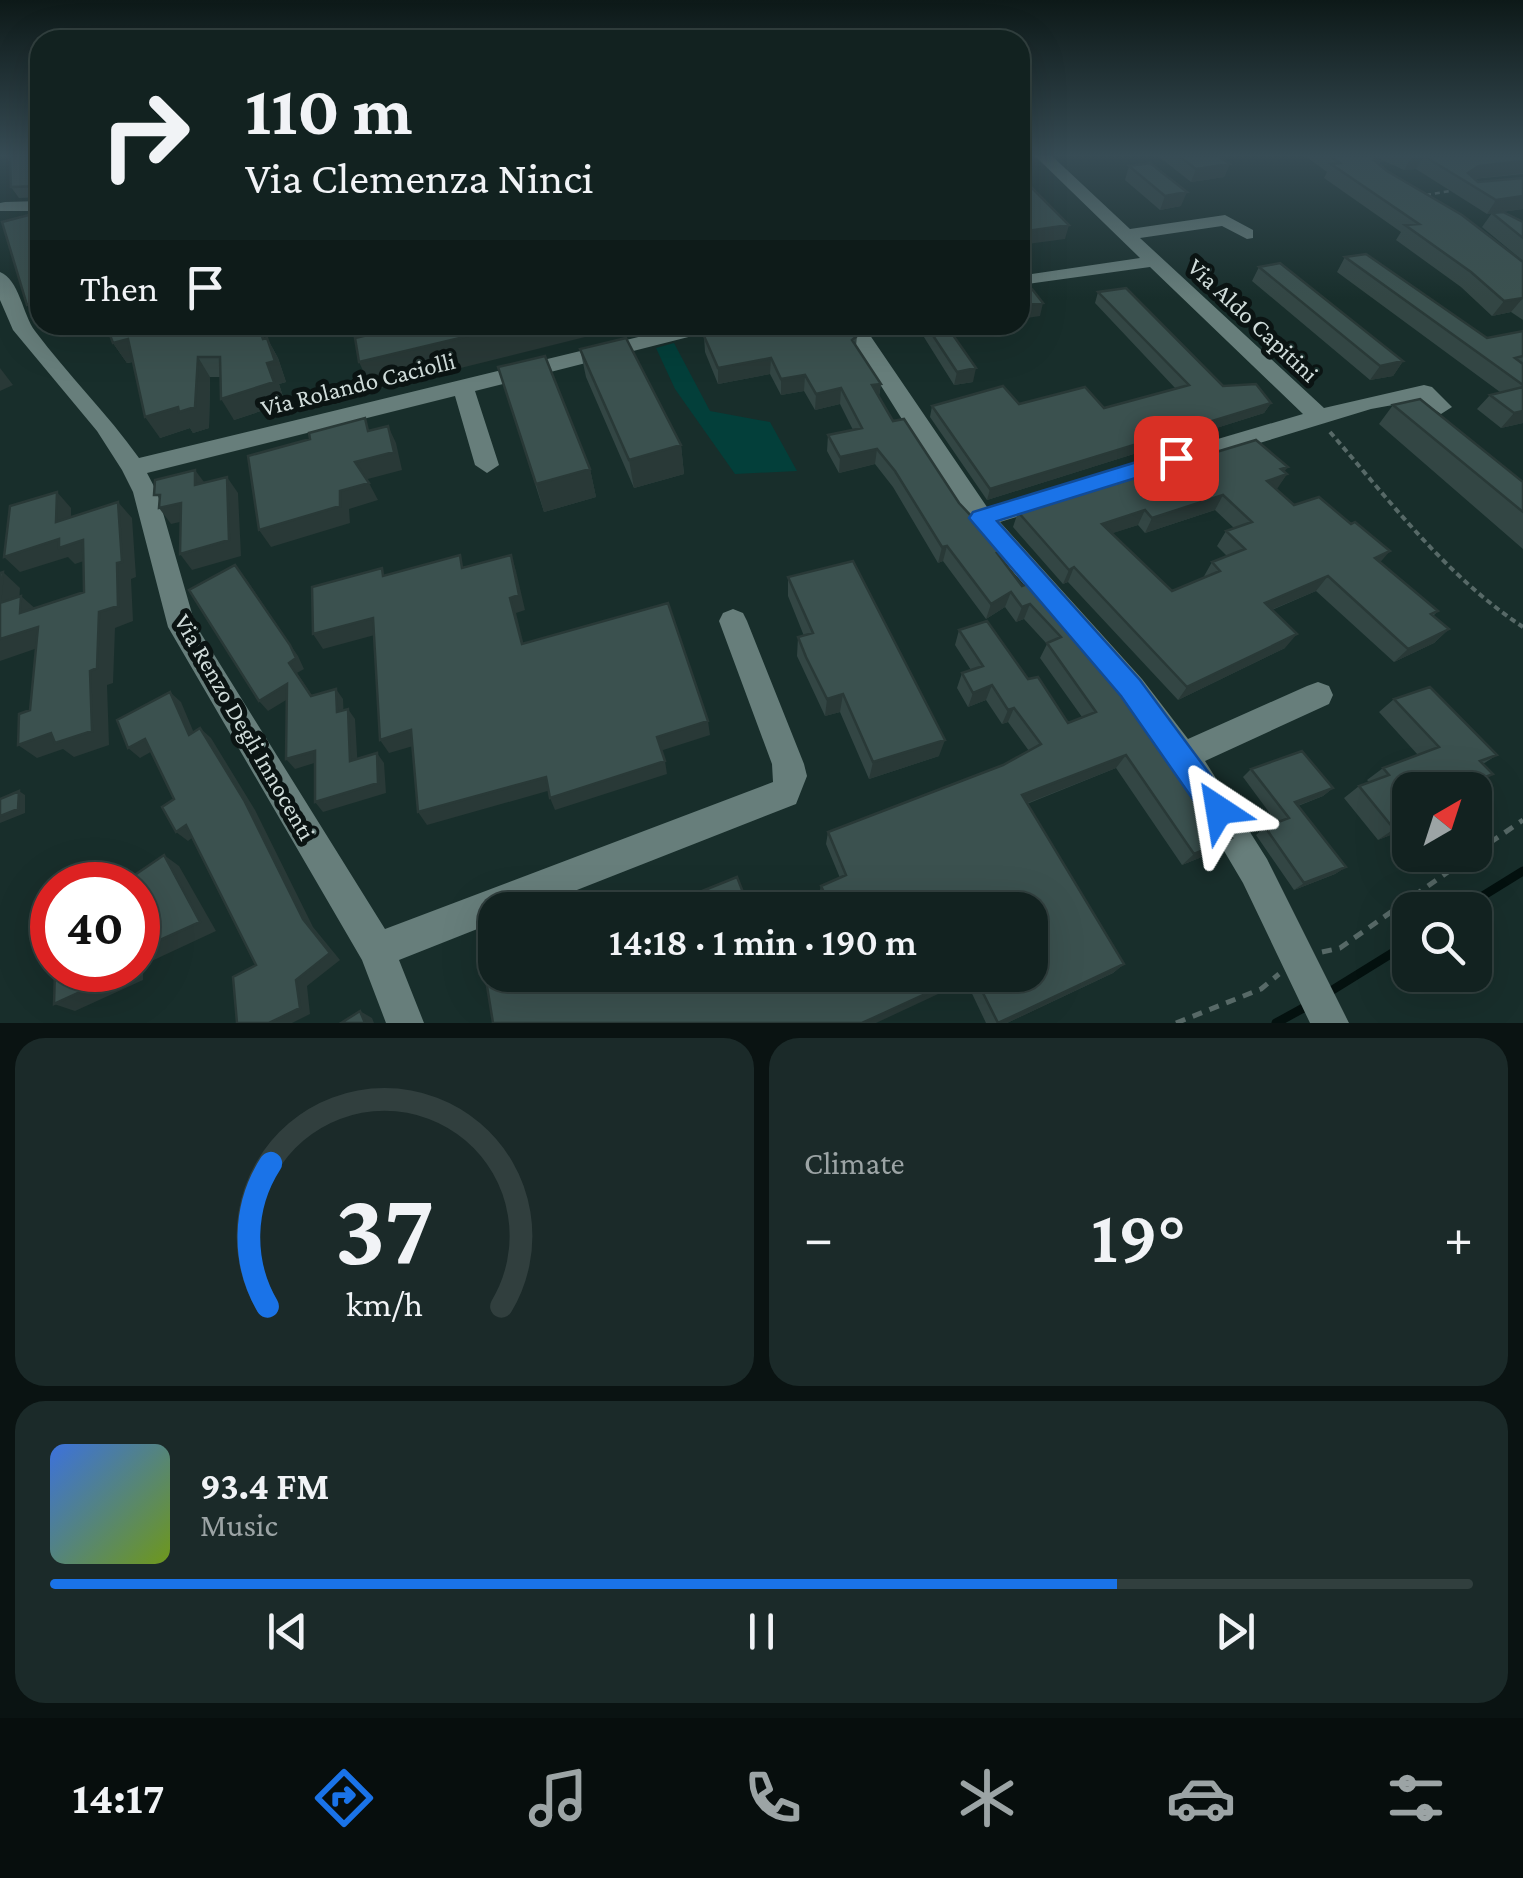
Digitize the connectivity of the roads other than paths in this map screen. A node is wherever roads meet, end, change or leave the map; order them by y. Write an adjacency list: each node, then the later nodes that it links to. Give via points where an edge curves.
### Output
1 (1091, 203): 5 (street, Via Aldo Capitini)
2 (2, 206): 3 (street)
3 (30, 206)
4 (1247, 234): 5 (street, Via Aldo Capitini, via 1225,220)
5 (1126, 235): 6 (street, Via Aldo Capitini)
6 (1154, 261): 8 (street, Via Aldo Capitini); 13 (street, Via Aldo Capitini)
7 (0, 278): 15 (street, Via Renzo Degli Innocenti, via 23,330)
8 (1030, 280)
9 (672, 335): 11 (street, Via Rolando Caciolli)
10 (860, 335): 16 (street)
11 (463, 386): 14 (street); 15 (street, Via Rolando Caciolli)
12 (1441, 407): 13 (street, via 1424,392)
13 (1317, 416): 16 (street)
14 (488, 465)
15 (133, 468): 20 (street, Via Renzo Degli Innocenti, via 182,627)
16 (981, 518): 19 (street)
17 (733, 622): 20 (street, via 788,764 784,794)
18 (1318, 695): 19 (street)
19 (1182, 756): 22 (street, via 1239,842)
20 (377, 950): 21 (street, Via Renzo Degli Innocenti)
21 (405, 1023)
22 (1330, 1023)

